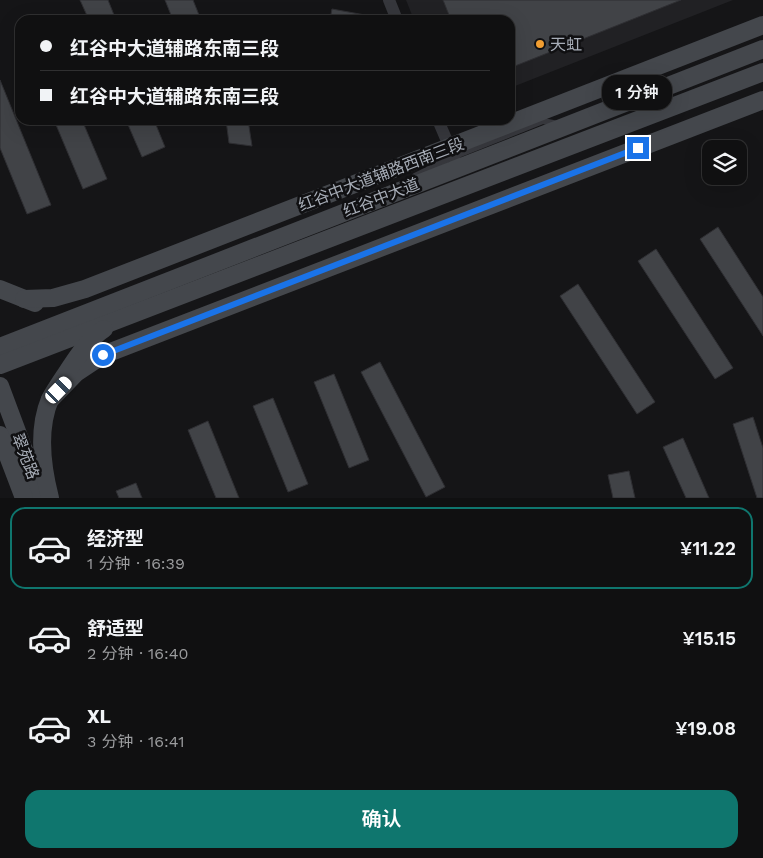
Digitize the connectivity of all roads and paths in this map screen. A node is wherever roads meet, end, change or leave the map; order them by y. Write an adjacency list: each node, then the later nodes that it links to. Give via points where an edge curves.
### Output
1 (389, 0): 2 (street)
2 (395, 15)
3 (763, 25): 8 (main road, 红谷中大道辅路西南三段)
4 (763, 49): 8 (main road, 红谷中大道, via 564,126)
5 (763, 72): 12 (main road, 红谷中大道)
6 (763, 100): 16 (main road, via 103,355 76,373)
7 (440, 125): 8 (street)
8 (453, 157): 10 (main road, 红谷中大道辅路西南三段, via 85,289 53,298); 11 (main road, 红谷中大道, via 353,208)
9 (0, 289): 10 (main road)
10 (24, 299): 11 (main road, via 72,311)
11 (104, 306): 13 (main road, 红谷中大道)
12 (118, 320): 14 (main road, 红谷中大道); 16 (main road, via 95,335)
13 (0, 347)
14 (0, 365)
15 (0, 386): 21 (main road, 翠苑路)
16 (50, 400): 22 (main road, via 42,445)
17 (0, 435): 20 (main road, 翠苑路)
18 (0, 464): 19 (main road)
19 (20, 498)
20 (24, 498)
21 (42, 498)
22 (50, 498)

